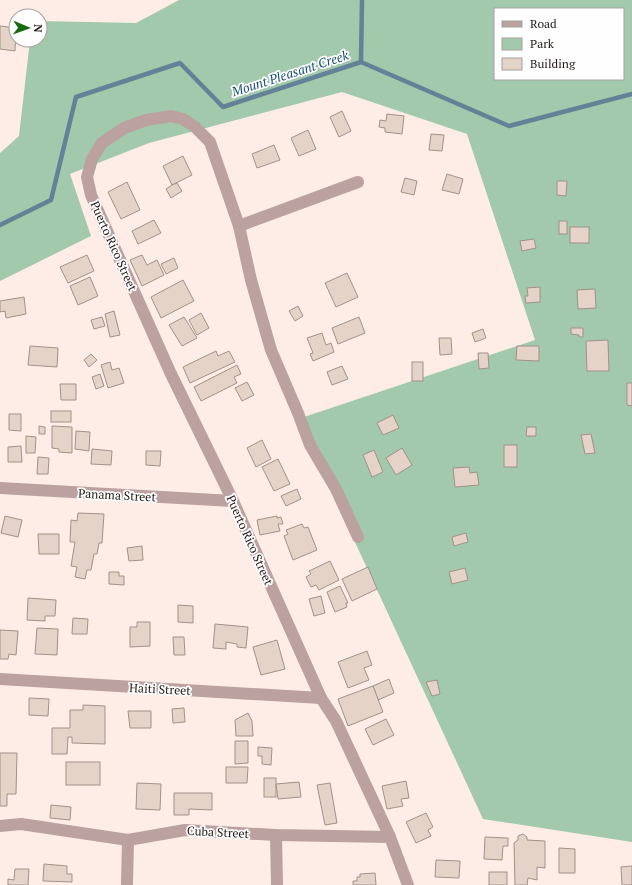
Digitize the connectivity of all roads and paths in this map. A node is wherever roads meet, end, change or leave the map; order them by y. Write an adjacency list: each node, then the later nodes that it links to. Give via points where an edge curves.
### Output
1 (358, 182): 2 (street)
2 (239, 226): 4 (street, Puerto Rico Street, via 210,142 183,119 171,116 146,120 124,128 102,143 92,159 87,178 91,195 171,374); 5 (street, Puerto Rico Street, via 251,280 273,356 310,446 336,489)
3 (0, 488): 4 (street, Panama Street)
4 (233, 501): 7 (street, Puerto Rico Street)
5 (358, 537)
6 (0, 679): 7 (street, Haiti Street)
7 (321, 698): 10 (street, Puerto Rico Street, via 336,721)
8 (0, 826): 11 (street, Cuba Street, via 21,824)
9 (276, 835): 10 (street, Cuba Street); 11 (street, Cuba Street, via 185,830); 13 (street)
10 (390, 837): 14 (street, Puerto Rico Street)
11 (128, 840): 12 (street)
12 (127, 885)
13 (277, 885)
14 (408, 885)

